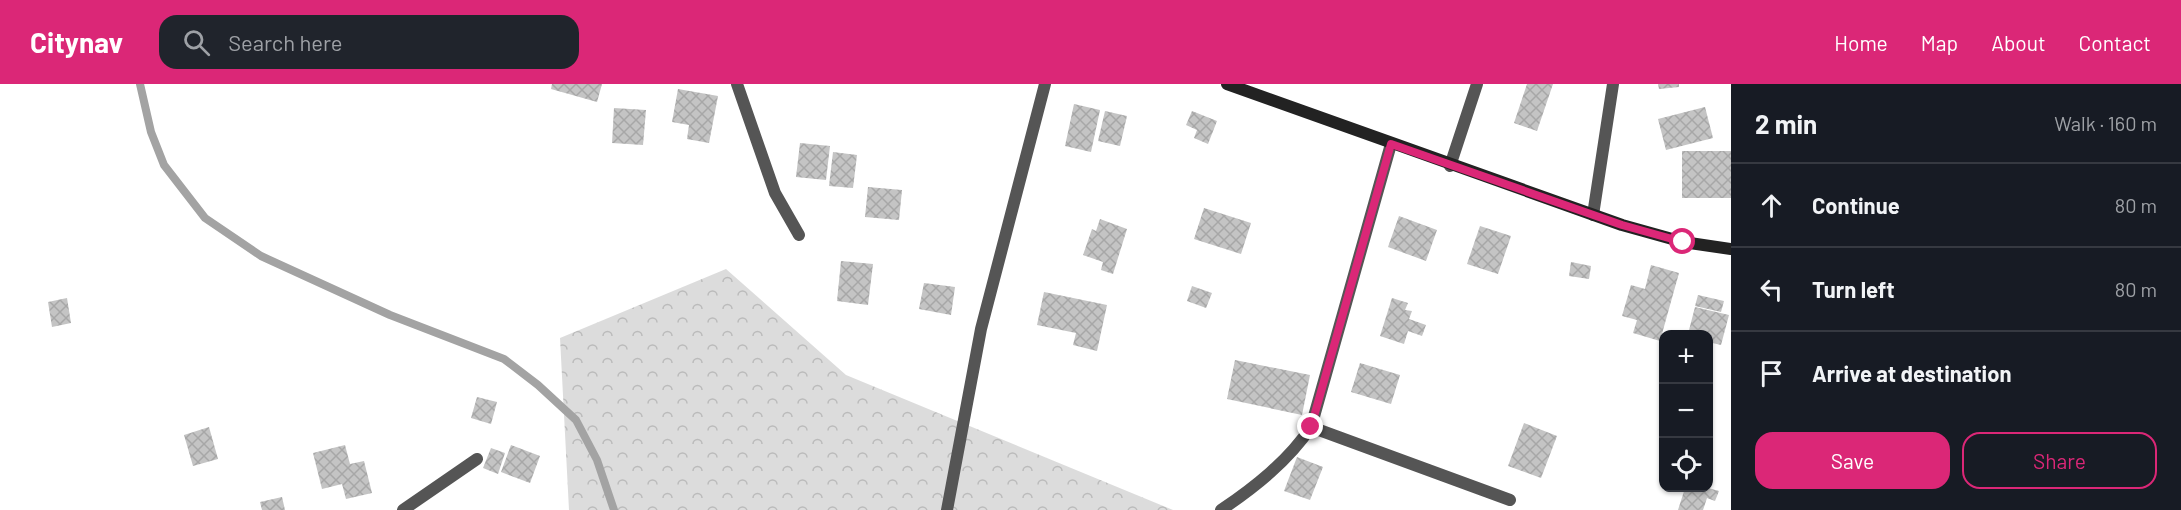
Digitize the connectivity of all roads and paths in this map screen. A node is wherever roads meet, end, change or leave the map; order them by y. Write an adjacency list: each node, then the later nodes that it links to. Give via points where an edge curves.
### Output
1 (737, 84): 9 (street, via 775,194)
2 (1045, 84): 15 (street, via 981,329)
3 (1227, 84): 6 (main road)
4 (1477, 84): 7 (street)
5 (1613, 84): 8 (street)
6 (1391, 144): 7 (main road); 11 (street)
7 (1450, 166): 8 (main road)
8 (1593, 215): 10 (main road, via 1683,242)
9 (799, 235)
10 (1731, 249)
11 (1311, 427): 13 (street); 16 (street, via 1296,450)
12 (477, 459): 14 (street)
13 (1510, 500)
14 (403, 510)
15 (947, 510)
16 (1221, 510)

